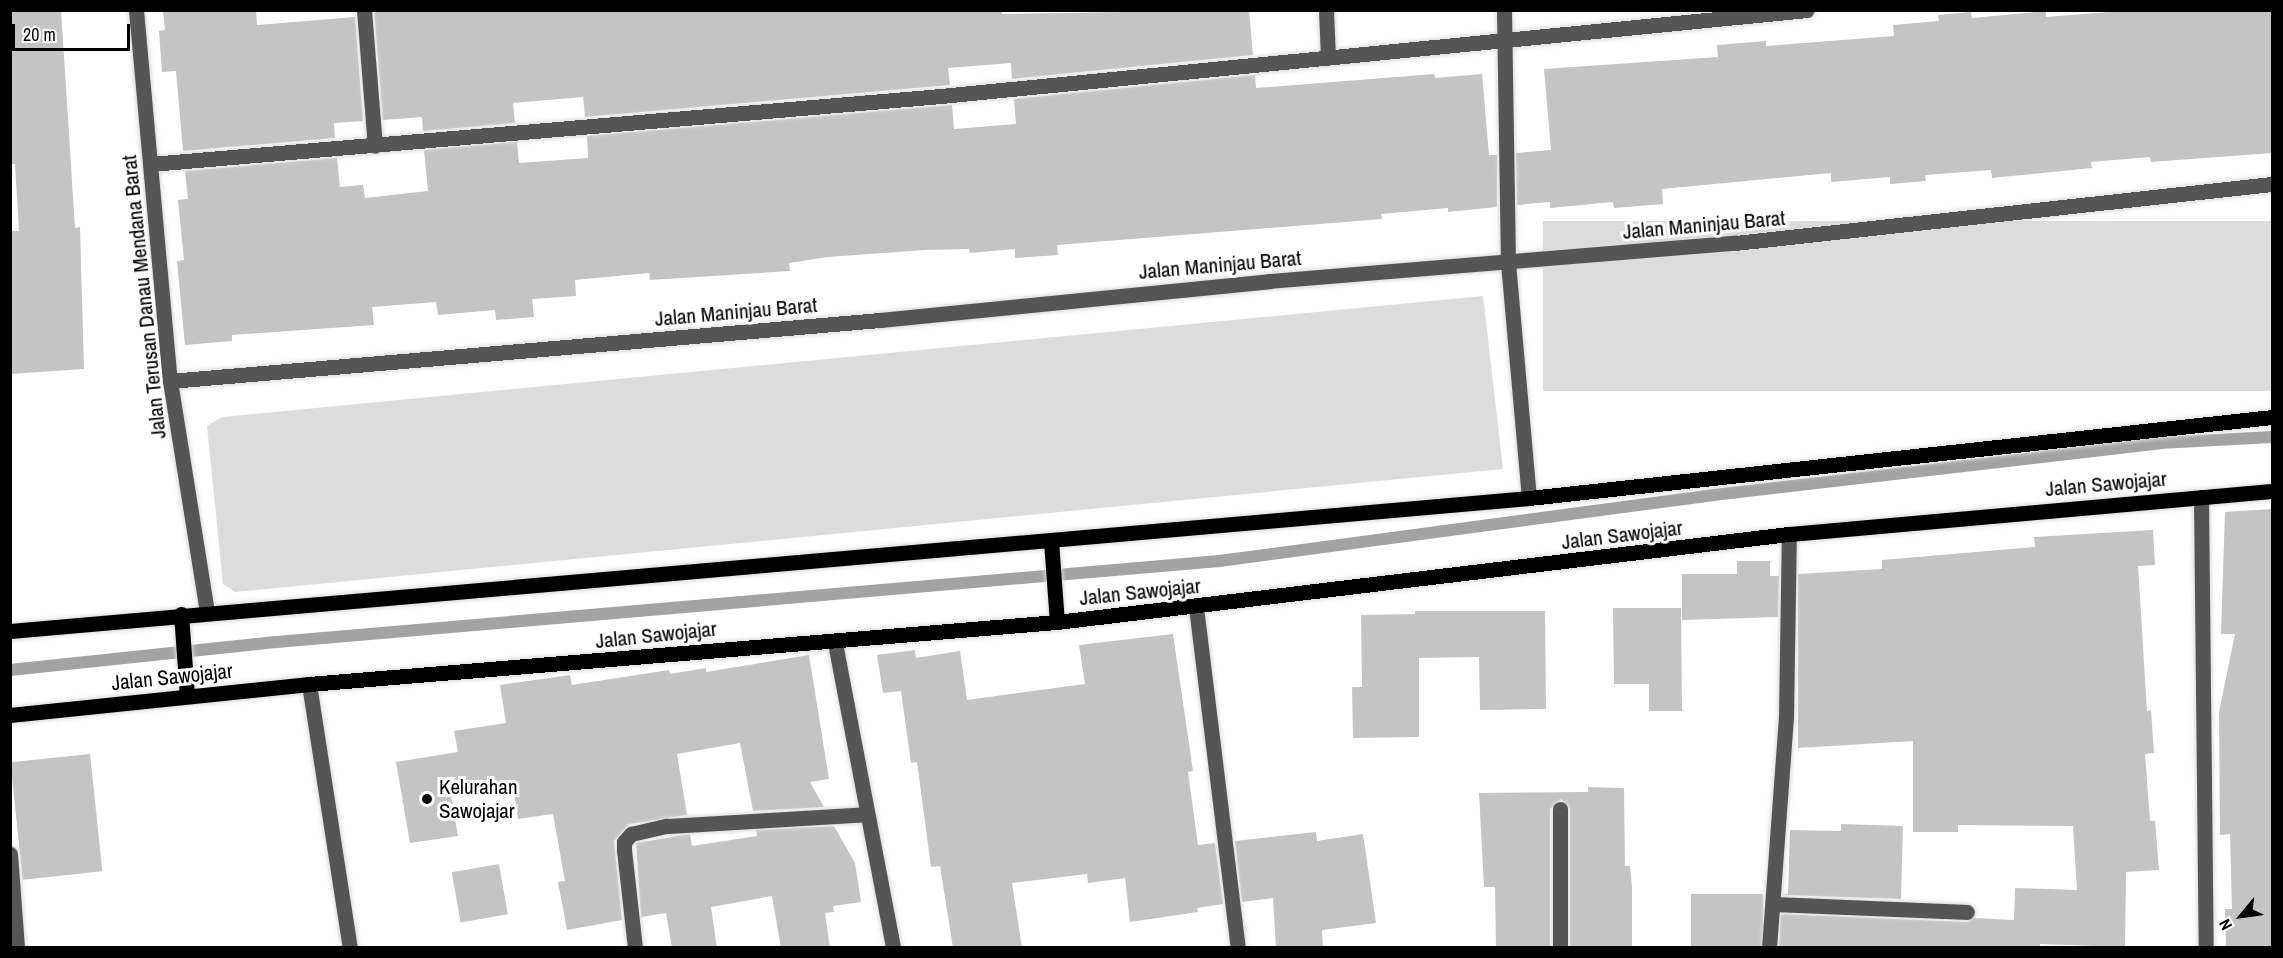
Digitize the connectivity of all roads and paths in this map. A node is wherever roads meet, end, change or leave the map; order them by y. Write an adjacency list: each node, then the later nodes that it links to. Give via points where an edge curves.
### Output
1 (136, 10): 10 (street, Jalan Terusan Danau Mendana Barat)
2 (364, 10): 9 (street)
3 (1326, 10): 8 (street)
4 (1503, 10): 7 (street)
5 (1807, 10): 6 (street)
6 (1710, 15): 7 (street)
7 (1503, 43): 8 (street); 12 (street)
8 (1328, 57): 9 (street)
9 (375, 146): 10 (street)
10 (151, 164): 13 (street, Jalan Terusan Danau Mendana Barat)
11 (2272, 184): 12 (street, Jalan Maninjau Barat, via 1736,243)
12 (1508, 263): 13 (street, Jalan Maninjau Barat); 17 (street)
13 (170, 381): 21 (street, Jalan Terusan Danau Mendana Barat)
14 (2272, 417): 17 (main road)
15 (2272, 491): 16 (main road, Jalan Sawojajar)
16 (2201, 496): 18 (main road, Jalan Sawojajar); 41 (street)
17 (1529, 498): 19 (main road)
18 (1790, 534): 20 (main road, Jalan Sawojajar); 32 (street, via 1786,717)
19 (1052, 541): 21 (main road); 23 (main road)
20 (1196, 607): 23 (main road, Jalan Sawojajar); 38 (street)
21 (207, 613): 22 (main road)
22 (181, 614): 24 (main road); 27 (main road)
23 (1057, 622): 25 (main road, Jalan Sawojajar)
24 (10, 631)
25 (835, 642): 26 (main road, Jalan Sawojajar); 30 (street)
26 (309, 684): 27 (main road, Jalan Sawojajar); 35 (street)
27 (187, 696): 28 (main road, Jalan Sawojajar)
28 (10, 715)
29 (1560, 809): 39 (street)
30 (867, 814): 36 (street, via 667,826 631,834 624,842 624,850); 37 (street)
31 (10, 854): 34 (street)
32 (1774, 904): 33 (street); 40 (street)
33 (1968, 912)
34 (17, 948)
35 (350, 948)
36 (635, 948)
37 (893, 948)
38 (1238, 948)
39 (1560, 948)
40 (1769, 948)
41 (2206, 948)

